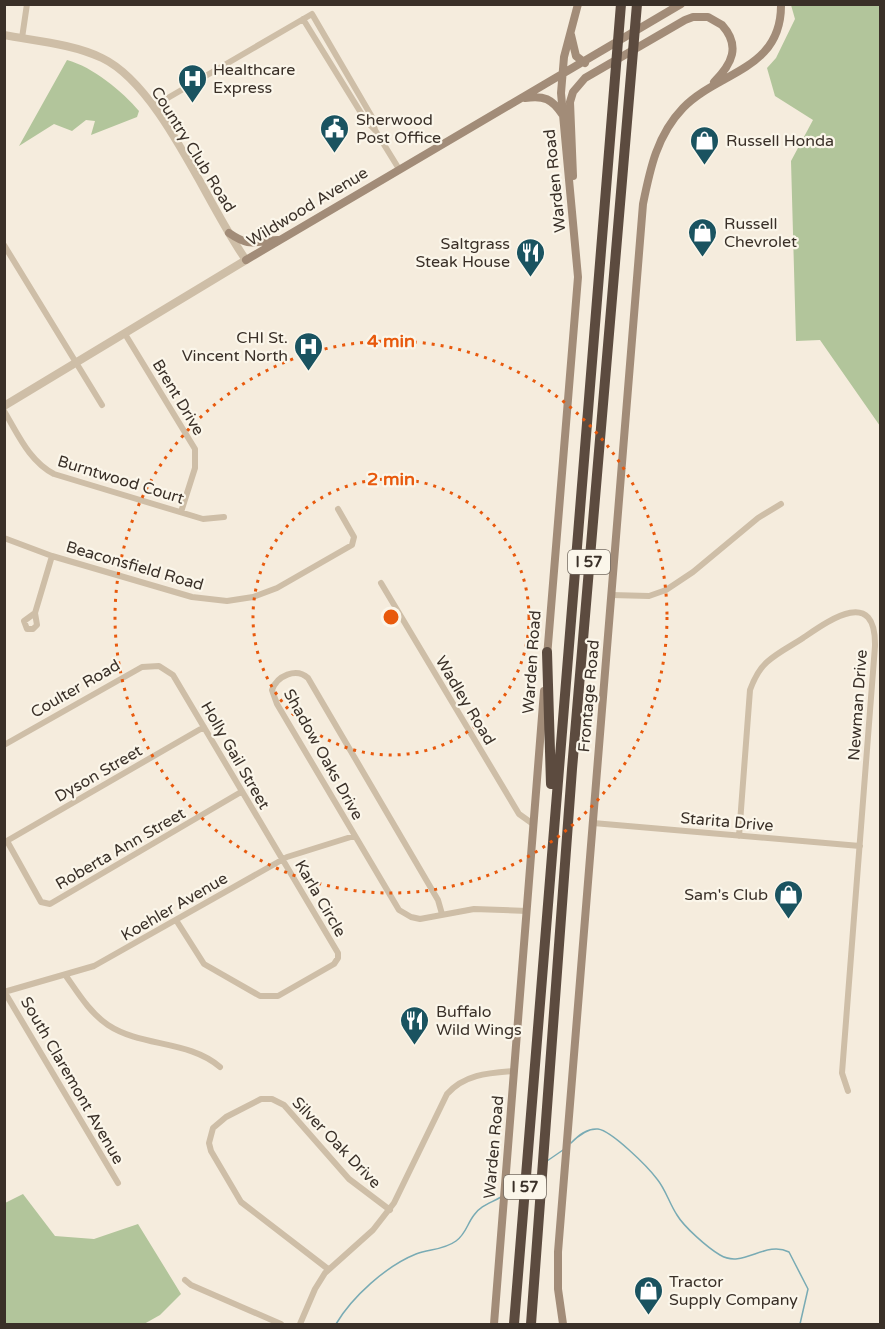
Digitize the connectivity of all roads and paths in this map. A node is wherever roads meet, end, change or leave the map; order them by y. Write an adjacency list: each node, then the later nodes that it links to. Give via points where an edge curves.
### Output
1 (27, 4): 10 (street)
2 (578, 4): 8 (main road, Warden Road)
3 (621, 4): 48 (highway, I 57)
4 (681, 4): 11 (main road, Wildwood Avenue)
5 (781, 4): 13 (main road, via 777,33 765,52)
6 (637, 6): 67 (highway, I 57, via 572,769)
7 (303, 19): 15 (street); 17 (street); 17 (street, via 312,14 372,117)
8 (570, 30): 11 (main road, via 576,56); 12 (main road, Warden Road)
9 (4, 35): 10 (street, Country Club Road)
10 (22, 39): 15 (street, Country Club Road, via 103,58 133,80)
11 (585, 63): 12 (main road, Wildwood Avenue)
12 (562, 75): 14 (main road, Wildwood Avenue); 16 (main road, Warden Road)
13 (705, 91): 19 (main road, via 729,66 734,46 722,25 700,16 685,20 585,78 570,102); 36 (main road, Frontage Road, via 665,131 650,169 643,204)
14 (522, 98): 16 (main road, via 546,97); 18 (main road, Wildwood Avenue)
15 (153, 106): 20 (street, Country Club Road)
16 (562, 114): 19 (main road, Warden Road)
17 (375, 130): 18 (street)
18 (399, 169): 21 (main road, Wildwood Avenue)
19 (573, 210): 38 (main road, Warden Road, via 578,277)
20 (229, 233): 21 (main road, via 253,244); 23 (street, Country Club Road)
21 (282, 239): 23 (main road, Wildwood Avenue)
22 (4, 245): 25 (street)
23 (246, 260): 24 (street, Wildwood Avenue)
24 (125, 334): 25 (street, Wildwood Avenue); 31 (street, Brent Drive, via 195,449 195,468)
25 (76, 364): 26 (street); 27 (street, Wildwood Avenue)
26 (102, 405)
27 (4, 406)
28 (4, 411): 31 (street, Burntwood Court, via 29,453 48,471)
29 (781, 504): 36 (street, via 666,590 649,596)
30 (338, 509): 34 (street, Beaconsfield Road, via 354,537 352,545 277,588 241,600 192,597)
31 (181, 512): 32 (street, Burntwood Court, via 203,519)
32 (224, 518)
33 (4, 538): 34 (street, Beaconsfield Road)
34 (52, 556): 37 (street)
35 (381, 584): 44 (street, Wadley Road, via 519,814)
36 (611, 595): 43 (main road, Frontage Road)
37 (35, 613)
38 (547, 652): 44 (main road, Warden Road); 48 (highway)
39 (162, 668): 40 (street, Holly Gail Street, via 177,681); 41 (street, Coulter Road, via 149,665 131,671)
40 (204, 727): 42 (street, Holly Gail Street); 47 (street, Dyson Street)
41 (4, 745)
42 (241, 792): 47 (street, Roberta Ann Street, via 50,904 41,902); 50 (street, Holly Gail Street)
43 (592, 823): 46 (street, Starita Drive); 68 (main road, Frontage Road, via 557,1272)
44 (533, 824): 51 (main road, Warden Road)
45 (354, 836): 50 (street, Koehler Avenue); 52 (street, Shadow Oaks Drive, via 399,910 415,918); 52 (street, Shadow Oaks Drive, via 273,694 276,682 293,672 308,678 438,900)
46 (739, 836): 49 (street, Starita Drive); 49 (street, Newman Drive, via 750,690 755,679 769,661 838,615 855,611 867,618 876,634)
47 (6, 842)
48 (552, 846): 66 (highway, I 57)
49 (860, 846): 58 (street, Newman Drive, via 842,1073)
50 (283, 859): 53 (street, Koehler Avenue); 53 (street, Karla Circle, via 338,958 278,996 260,996 204,964)
51 (527, 911): 52 (street, Shadow Oaks Drive, via 474,909); 57 (main road, Warden Road)
52 (442, 914)
53 (176, 920): 54 (street, Koehler Avenue, via 109,959)
54 (66, 976): 55 (street, Koehler Avenue); 56 (street, via 93,1013 110,1026 197,1053)
55 (5, 991): 59 (street, South Claremont Avenue)
56 (220, 1067)
57 (514, 1071): 60 (street, via 472,1077 451,1089); 65 (main road, Warden Road)
58 (848, 1091)
59 (118, 1183)
60 (390, 1210): 61 (street, via 374,1230); 61 (street, Silver Oak Drive, via 349,1179 284,1105 276,1101 267,1098 253,1102 217,1124 210,1135 211,1151 241,1202)
61 (328, 1269): 64 (street)
62 (185, 1280): 63 (street)
63 (281, 1324)
64 (300, 1324)
65 (494, 1324)
66 (514, 1324)
67 (531, 1324)
68 (563, 1324)

